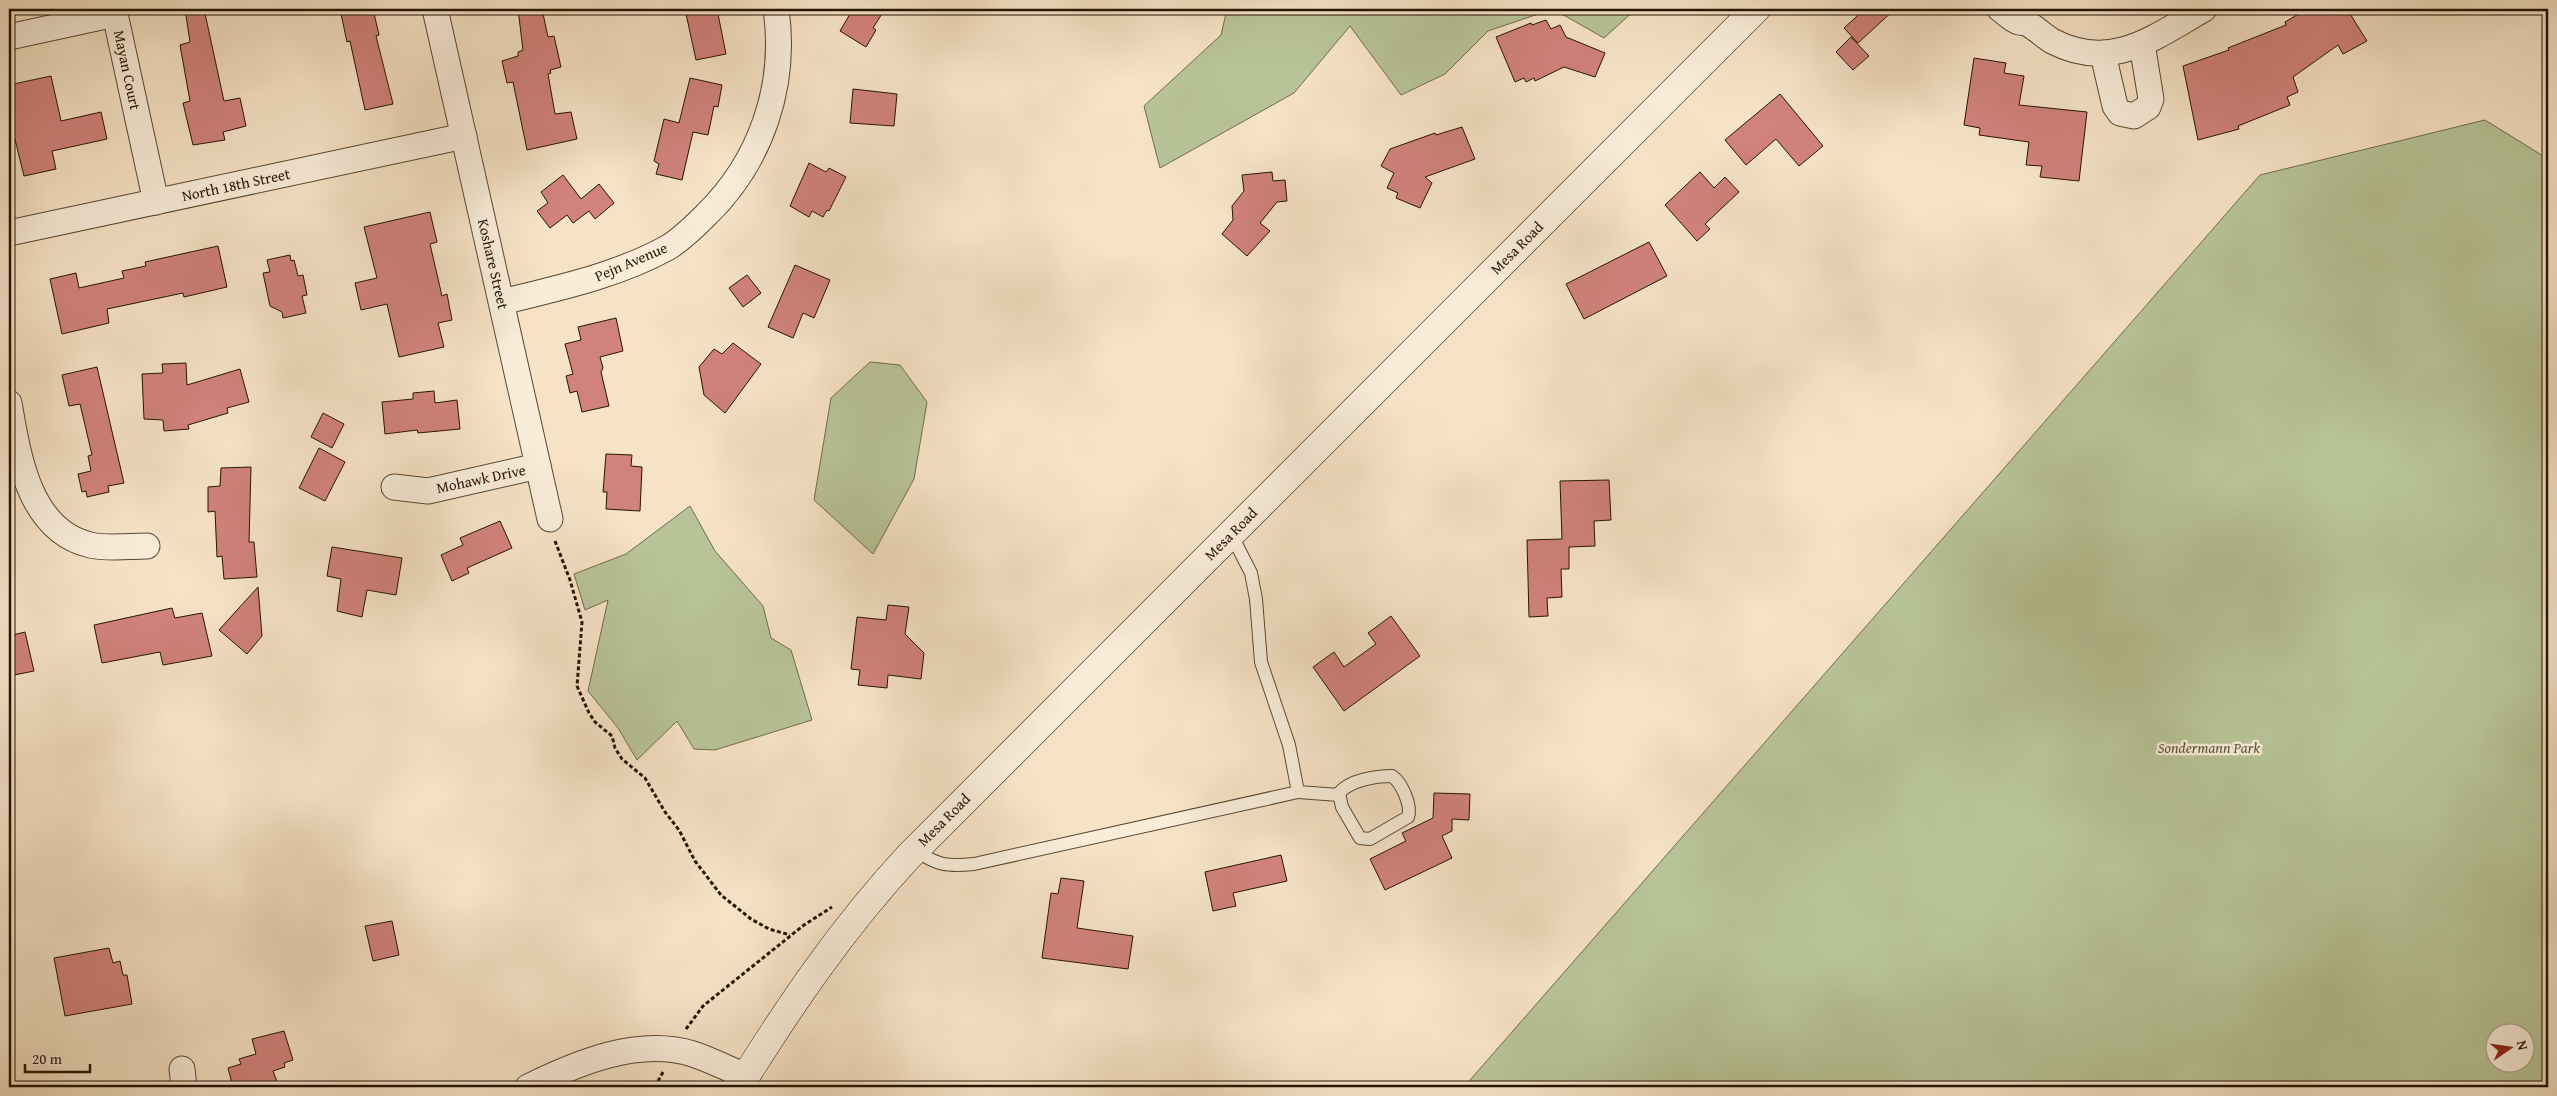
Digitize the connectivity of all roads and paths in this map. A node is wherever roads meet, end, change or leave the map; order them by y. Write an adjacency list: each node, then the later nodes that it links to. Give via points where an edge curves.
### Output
1 (435, 9): 10 (street, Koshare Street)
2 (776, 9): 13 (street, Pejn Avenue, via 779,58 767,119 740,177 717,205 669,247 641,260 587,281)
3 (1756, 9): 18 (main road, Mesa Road)
4 (2000, 9): 6 (street, via 2018,22)
5 (2204, 9): 8 (street)
6 (2026, 16): 9 (street, via 2060,45 2086,53)
7 (9, 37): 11 (street, Mayan Court, via 115,14)
8 (2142, 44): 9 (street); 9 (street, via 2151,99 2148,107 2134,116 2120,113 2116,106)
9 (2103, 54)
10 (464, 136): 11 (street, North 18th Street); 13 (street, Koshare Street)
11 (156, 202): 12 (street, North 18th Street)
12 (9, 233)
13 (502, 302): 15 (street, Koshare Street)
14 (10, 421): 19 (street, via 30,493 59,528 88,544)
15 (538, 466): 16 (street, Mohawk Drive, via 428,490); 17 (street, Koshare Street)
16 (394, 487)
17 (550, 519): 23 (path, via 582,622 577,686 589,712 595,722 612,736 622,759 645,778 680,830 704,875 721,895 751,919)
18 (1231, 534): 20 (lane, via 1251,573 1261,662 1289,745); 22 (main road, Mesa Road)
19 (147, 546)
20 (1298, 792): 21 (lane); 22 (lane, via 974,864 945,866)
21 (1339, 795): 21 (lane, via 1342,808 1360,838 1370,839 1404,821 1410,813 1401,786 1392,776 1354,783)
22 (914, 850): 24 (main road, Mesa Road, via 840,936)
23 (791, 935)
24 (742, 1082): 25 (street, via 692,1054 647,1049 601,1057)
25 (528, 1087)

